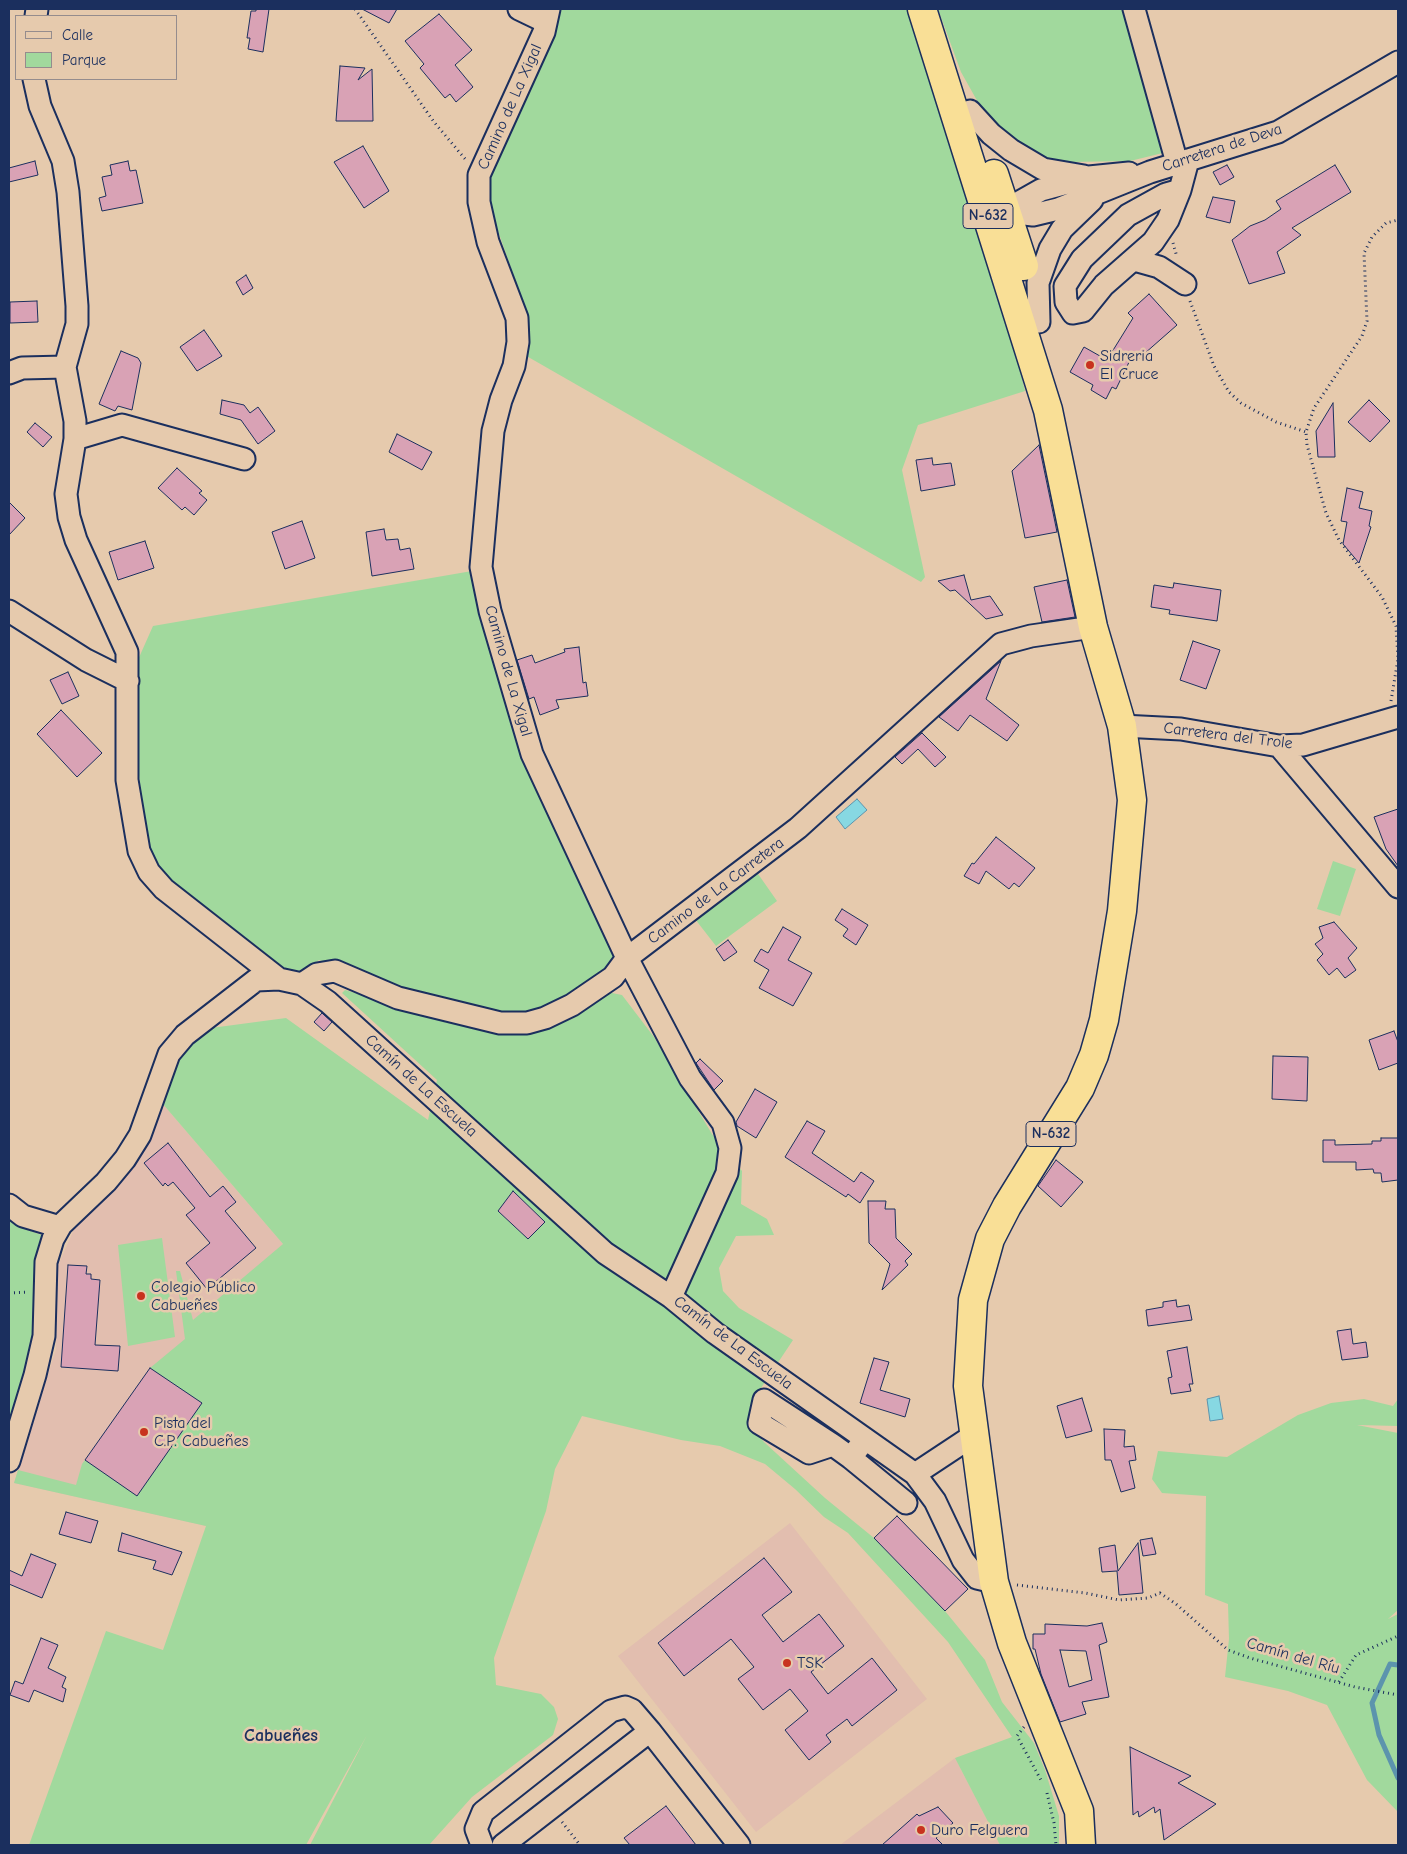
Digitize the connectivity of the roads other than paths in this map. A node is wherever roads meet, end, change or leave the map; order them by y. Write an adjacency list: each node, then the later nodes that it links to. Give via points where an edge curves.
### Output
1 (519, 9): 4 (street)
2 (922, 9): 7 (highway, N-632)
3 (1134, 9): 8 (street)
4 (547, 15): 26 (street, Camino de La Xigal, via 544,32 479,175 479,202 488,242 517,318 518,342 494,431 481,567 490,611 532,754)
5 (1398, 62): 8 (street, Carretera de Deva, via 1278,132)
6 (34, 80): 15 (street, via 40,106 63,161 68,192 77,324)
7 (962, 110): 9 (street, via 1011,150 1044,169); 11 (highway); 14 (highway, N-632)
8 (1183, 161): 9 (street, Carretera de Deva); 10 (street)
9 (1095, 184): 11 (street, Carretera de Deva, via 1041,190); 14 (street, via 1050,249 1038,283)
10 (1180, 190): 12 (street, via 1168,220 1153,242); 12 (street, via 1166,194 1128,216 1082,259 1065,286 1066,302 1074,314 1082,311 1104,285)
11 (1008, 212): 14 (highway)
12 (1134, 260): 13 (street, via 1159,267)
13 (1185, 284)
14 (1030, 322): 20 (highway, N-632)
15 (65, 367): 16 (street, via 22,368); 17 (street, via 76,420)
16 (9, 373)
17 (75, 439): 18 (street, via 122,425); 21 (street, via 66,494 69,517 76,540 127,652)
18 (244, 459)
19 (9, 611): 21 (street, via 86,660)
20 (1093, 627): 23 (highway, N-632); 26 (street, Camino de La Carretera, via 1001,644 798,828)
21 (128, 681): 27 (street, via 127,780 139,852 149,872 164,889)
22 (1395, 718): 24 (street, Carretera del Trole, via 1303,744)
23 (1122, 726): 24 (street, Carretera del Trole, via 1181,729); 32 (highway, N-632, via 1132,800 1122,912 1104,1020 1080,1088 990,1239 973,1300 968,1386)
24 (1279, 746): 25 (street)
25 (1398, 887)
26 (627, 958): 28 (street, Camino de La Carretera, via 613,977 572,1005 526,1023 500,1023 423,1006 334,971 317,974); 31 (street, Camino de La Xigal, via 690,1078 723,1123 730,1148 727,1173)
27 (278, 979): 28 (street, Camín de La Escuela); 30 (street, Camín de La Escuela, via 256,980 185,1035 169,1054 140,1135 125,1159)
28 (302, 984): 31 (street, Camín de La Escuela, via 328,1002 605,1253)
29 (9, 1205): 30 (street, via 23,1216)
30 (60, 1228): 36 (street, Camín de La Escuela, via 46,1262 44,1336)
31 (671, 1297): 33 (street, Camín de La Escuela, via 715,1333)
32 (974, 1435): 37 (street); 39 (highway, N-632)
33 (865, 1439): 35 (street); 37 (street, Camín de La Escuela)
34 (833, 1445): 35 (street)
35 (851, 1458): 38 (street)
36 (9, 1461)
37 (915, 1474): 39 (street, Camín de La Escuela, via 935,1501 963,1560 977,1578)
38 (906, 1503)
39 (994, 1582): 44 (highway, N-632, via 1012,1644 1079,1811)
40 (650, 1731): 41 (street, via 632,1710 626,1707 611,1711 483,1812 476,1829); 42 (street); 43 (street)
41 (482, 1845)
42 (503, 1845)
43 (739, 1845)
44 (1081, 1845)

